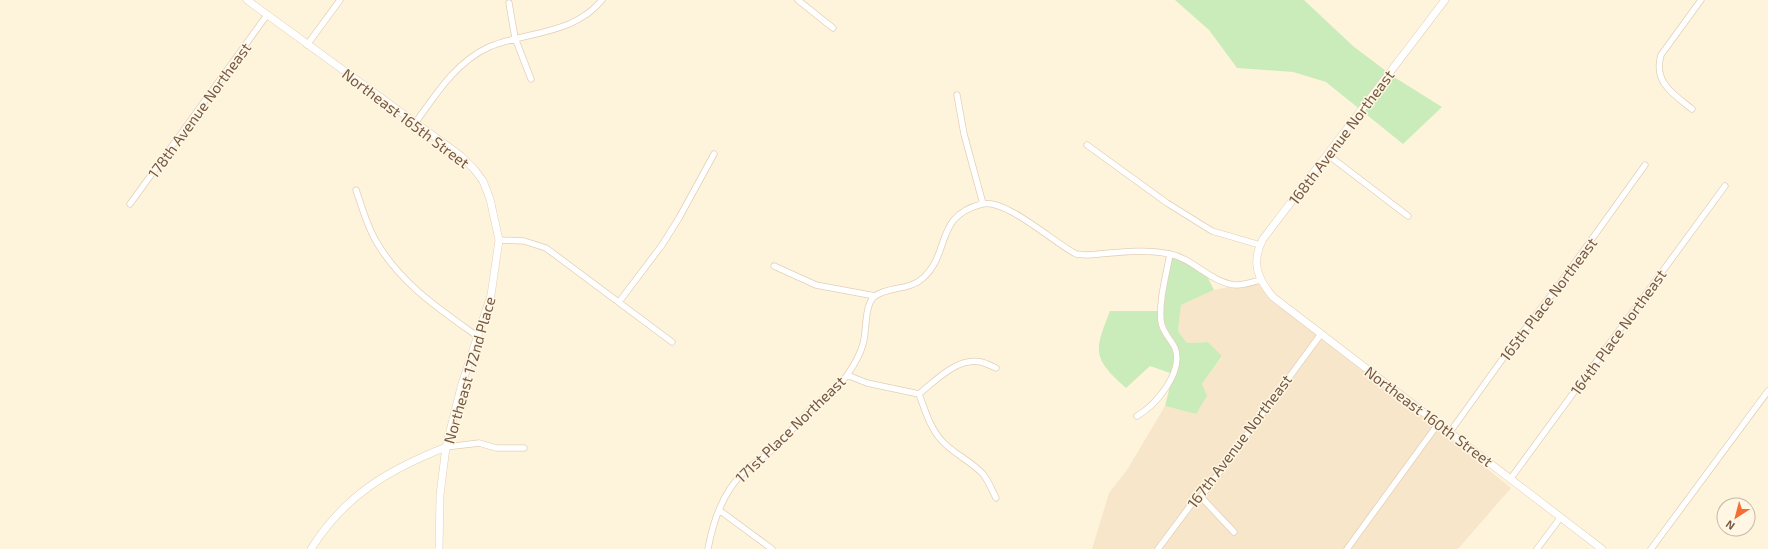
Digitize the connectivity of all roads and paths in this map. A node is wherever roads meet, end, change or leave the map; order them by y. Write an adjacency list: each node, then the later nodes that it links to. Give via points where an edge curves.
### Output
1 (246, 0): 8 (street, Northeast 165th Street)
2 (340, 0): 11 (street)
3 (602, 0): 10 (street, via 591,12 573,23 543,33)
4 (798, 0): 9 (street)
5 (1445, 0): 18 (street, 168th Avenue Northeast)
6 (1701, 0): 14 (street, via 1659,63 1664,83)
7 (509, 3): 10 (street)
8 (267, 15): 11 (street, Northeast 165th Street); 22 (street, 178th Avenue Northeast)
9 (833, 28)
10 (516, 38): 12 (street); 15 (street, via 489,48 461,66 444,83)
11 (307, 44): 15 (street, Northeast 165th Street)
12 (531, 79)
13 (957, 95): 23 (street, via 964,134)
14 (1692, 109)
15 (416, 122): 25 (street, Northeast 165th Street, via 462,157 483,181 490,199)
16 (1087, 145): 26 (street, via 1212,231)
17 (714, 154): 31 (street, via 662,245)
18 (1328, 155): 24 (street); 26 (street, 168th Avenue Northeast)
19 (1646, 165): 41 (street, 165th Place Northeast)
20 (1725, 186): 44 (street, 164th Place Northeast)
21 (356, 190): 33 (street, via 376,240 391,265 441,311)
22 (130, 204)
23 (983, 204): 27 (street, via 1002,206 1076,254); 30 (street, via 964,210 956,216 930,270 923,278 914,285)
24 (1408, 216)
25 (499, 240): 31 (street, via 524,241 546,248); 33 (street, Northeast 172nd Place, via 491,295)
26 (1260, 245): 29 (street, 168th Avenue Northeast, via 1256,267)
27 (1170, 254): 29 (street, via 1185,259 1228,283 1237,285); 39 (street, via 1163,290 1161,321 1162,329 1174,347 1178,359 1166,387 1147,410)
28 (774, 266): 30 (street, via 816,285)
29 (1260, 280): 32 (street, Northeast 160th Street, via 1273,297)
30 (875, 296): 36 (street, 171st Place Northeast, via 868,308 866,331 860,353)
31 (618, 302): 34 (street)
32 (1321, 334): 40 (street, Northeast 160th Street); 45 (street, 167th Avenue Northeast)
33 (477, 336): 42 (street, Northeast 172nd Place)
34 (672, 342)
35 (996, 368): 38 (street, via 982,362 970,361 961,364 943,374)
36 (847, 375): 38 (street, via 867,383); 47 (street, 171st Place Northeast, via 805,414 777,445 744,472 731,487)
37 (1768, 391): 58 (street)
38 (919, 394): 46 (street, via 931,425 940,439 953,453 982,473)
39 (1137, 416)
40 (1438, 424): 41 (street, Northeast 160th Street); 55 (street)
41 (1450, 432): 44 (street, Northeast 160th Street)
42 (446, 447): 43 (street, via 479,443 496,448); 50 (street, via 410,461 358,494 331,521); 51 (street, Northeast 172nd Place, via 441,488)
43 (524, 448)
44 (1511, 478): 48 (street, Northeast 160th Street)
45 (1201, 497): 49 (street); 54 (street, 167th Avenue Northeast, via 1193,502)
46 (996, 498)
47 (719, 510): 52 (street, 171st Place Northeast); 53 (street)
48 (1560, 518): 56 (street); 57 (street, Northeast 160th Street)
49 (1234, 532)
50 (311, 549)
51 (439, 549)
52 (708, 549)
53 (772, 549)
54 (1158, 549)
55 (1347, 549)
56 (1537, 549)
57 (1602, 549)
58 (1651, 549)

